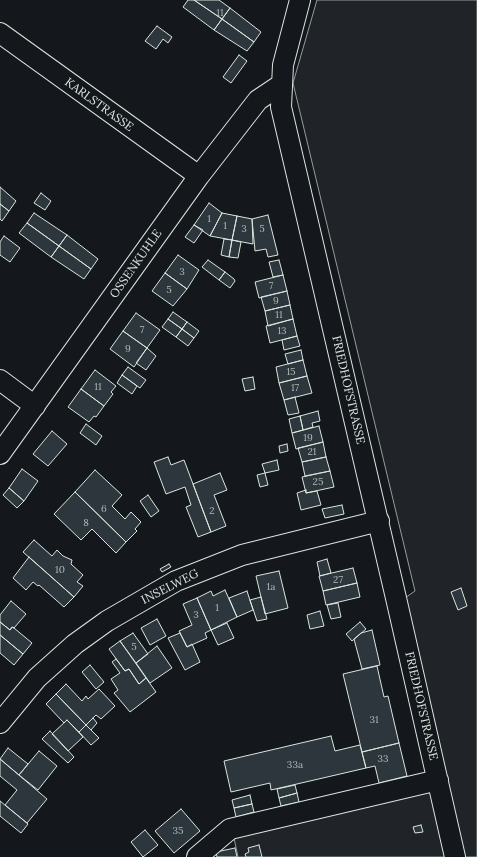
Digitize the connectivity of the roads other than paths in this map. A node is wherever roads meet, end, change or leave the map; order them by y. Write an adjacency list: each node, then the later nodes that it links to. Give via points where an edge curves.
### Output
1 (300, 0): 3 (street, FRIEDHOFSTRASSE, via 283,65)
2 (0, 33): 4 (street, KARLSTRASSE)
3 (282, 84): 4 (street, OSSENKUHLE, via 258,100); 8 (street, FRIEDHOFSTRASSE, via 281,107)
4 (199, 176): 6 (street, OSSENKUHLE)
5 (0, 380): 6 (street)
6 (35, 406): 7 (street, OSSENKUHLE)
7 (0, 454)
8 (379, 521): 9 (street, INSELWEG, via 242,555 176,581 107,621 75,644 37,678); 10 (street, FRIEDHOFSTRASSE)
9 (0, 723)
10 (438, 780): 11 (street, via 230,829); 12 (street, FRIEDHOFSTRASSE)
11 (197, 857)
12 (455, 857)

